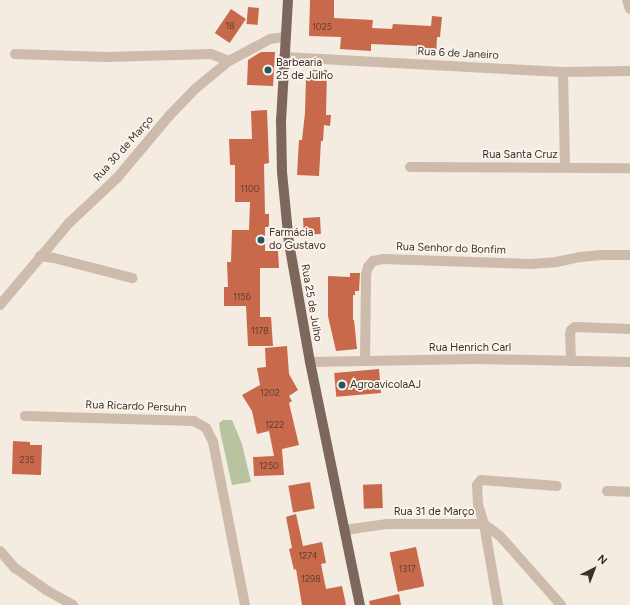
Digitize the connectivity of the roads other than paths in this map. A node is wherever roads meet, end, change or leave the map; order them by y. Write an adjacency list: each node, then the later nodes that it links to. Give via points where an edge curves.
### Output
1 (288, 0): 4 (main road, Rua 25 de Julho)
2 (626, 0): 3 (street)
3 (630, 9)
4 (285, 37): 6 (main road, Rua 25 de Julho); 7 (street, Rua 30 de Março, via 270,39)
5 (14, 54): 7 (street, via 107,57 211,54)
6 (284, 57): 9 (street, Rua 6 de Janeiro); 20 (main road, Rua 25 de Julho, via 282,172 289,243)
7 (228, 61): 14 (street, Rua 30 de Março, via 195,89 117,178 69,223)
8 (630, 70): 9 (street, Rua 6 de Janeiro)
9 (563, 72): 11 (street)
10 (410, 167): 11 (street, Rua Santa Cruz)
11 (565, 167): 12 (street, Rua Santa Cruz)
12 (630, 168)
13 (630, 255): 18 (street, Rua Senhor do Bonfim, via 602,255 530,264 383,259 373,261 366,275)
14 (40, 256): 15 (street); 16 (street, Rua 30 de Março)
15 (132, 278)
16 (0, 305)
17 (630, 329): 19 (street, via 575,327 570,335)
18 (365, 361): 19 (street, Rua Henrich Carl); 20 (street, Rua Henrich Carl)
19 (571, 361): 21 (street, Rua Henrich Carl)
20 (310, 362): 27 (main road, Rua 25 de Julho)
21 (630, 362)
22 (25, 416): 30 (street, Rua Ricardo Persuhn, via 194,421 206,428 213,442)
23 (557, 486): 26 (street, via 481,480 476,492)
24 (607, 491): 25 (street)
25 (630, 492)
26 (484, 524): 27 (street, Rua 31 de Março, via 386,524); 32 (street); 33 (street, Rua 31 de Março, via 500,536)
27 (345, 530): 31 (main road, Rua 25 de Julho)
28 (0, 551): 29 (street, via 15,568)
29 (73, 605)
30 (245, 605)
31 (360, 605)
32 (498, 605)
33 (561, 605)

